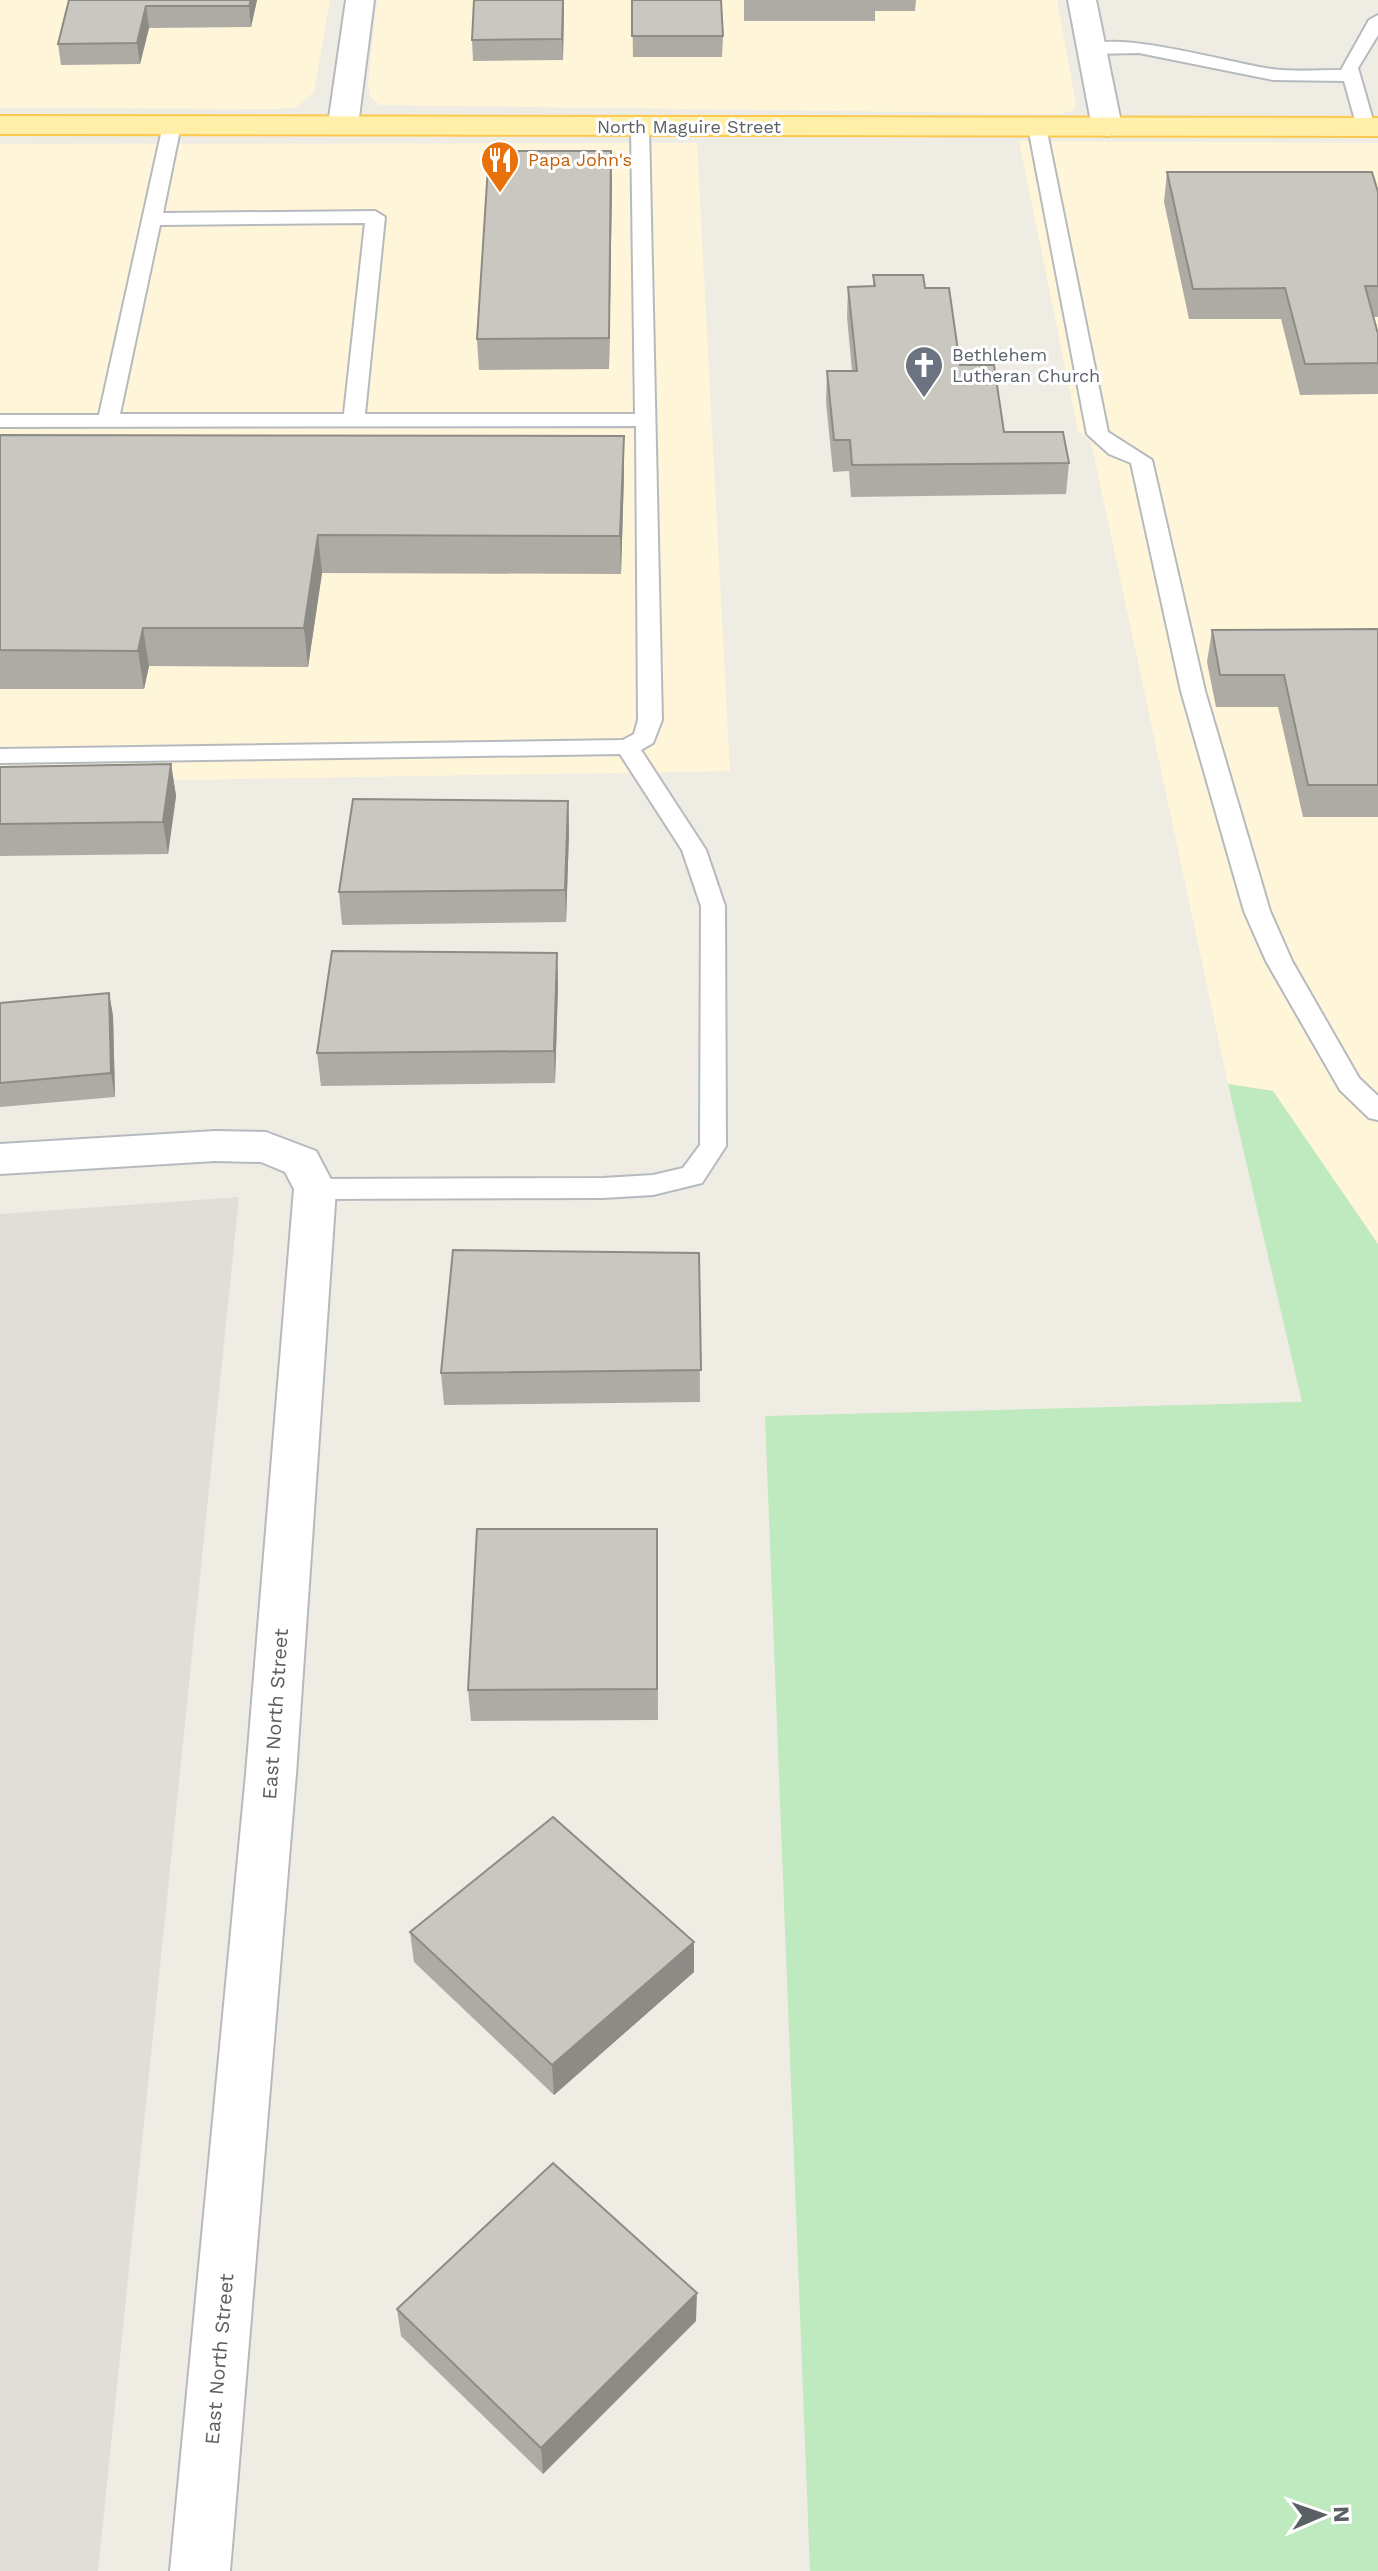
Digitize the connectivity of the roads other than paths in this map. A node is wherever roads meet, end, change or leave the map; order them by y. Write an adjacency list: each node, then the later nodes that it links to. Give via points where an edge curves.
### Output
1 (360, 0): 8 (street)
2 (1082, 0): 4 (street)
3 (1378, 20): 5 (lane, via 1349,68)
4 (1092, 49): 5 (lane, via 1139,48 1273,75); 11 (street)
5 (1351, 76): 12 (lane)
6 (0, 125): 7 (main road, North Maguire Street)
7 (172, 125): 8 (main road, North Maguire Street); 13 (lane)
8 (343, 125): 9 (main road, North Maguire Street)
9 (640, 127): 10 (main road, North Maguire Street); 14 (lane)
10 (1037, 127): 11 (main road, North Maguire Street); 20 (lane, via 1098,434 1141,460 1193,691 1257,911 1279,961 1349,1084)
11 (1107, 127): 12 (main road, North Maguire Street)
12 (1372, 127)
13 (152, 219): 16 (lane); 17 (lane, via 375,217)
14 (646, 420): 17 (lane); 18 (lane, via 650,720 645,738)
15 (0, 421): 16 (lane)
16 (108, 421): 17 (lane)
17 (354, 421)
18 (627, 747): 19 (lane); 22 (lane, via 694,850 713,906 713,1146 692,1176 603,1188)
19 (0, 756)
20 (1378, 1111)
21 (0, 1159): 22 (street, via 266,1147 301,1162)
22 (315, 1189): 23 (street, East North Street, via 271,1774)
23 (200, 2571)

